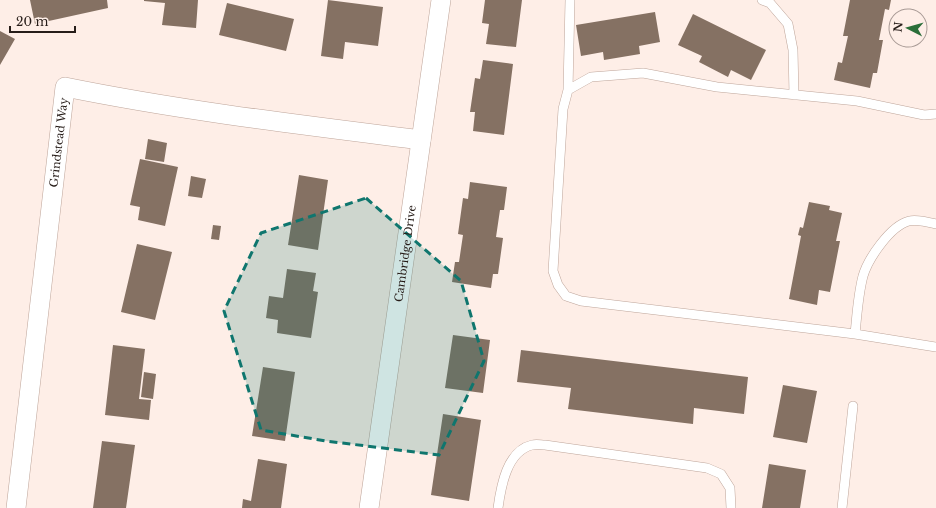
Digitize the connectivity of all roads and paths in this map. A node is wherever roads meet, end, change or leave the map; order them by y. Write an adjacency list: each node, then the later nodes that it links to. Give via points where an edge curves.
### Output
1 (441, 0): 7 (street, Cambridge Drive)
2 (570, 0): 4 (lane)
3 (762, 0): 5 (lane, via 770,3 788,24 793,50)
4 (568, 90): 5 (lane, via 591,77 643,73 717,87); 9 (lane, via 563,109 553,271 558,285 566,296 580,300)
5 (794, 95): 6 (lane, via 857,101)
6 (936, 114)
7 (421, 140): 12 (street, Grindstead Way, via 134,101 65,87); 13 (street, Cambridge Drive)
8 (936, 224): 9 (lane, via 925,221 908,222 890,232 878,248 864,276)
9 (855, 334): 10 (lane)
10 (936, 347)
11 (853, 406): 16 (lane)
12 (16, 508)
13 (370, 508)
14 (498, 508): 15 (lane, via 500,493 511,462 520,451 532,445 545,445 707,468 721,474 730,488)
15 (731, 508)
16 (842, 508)

